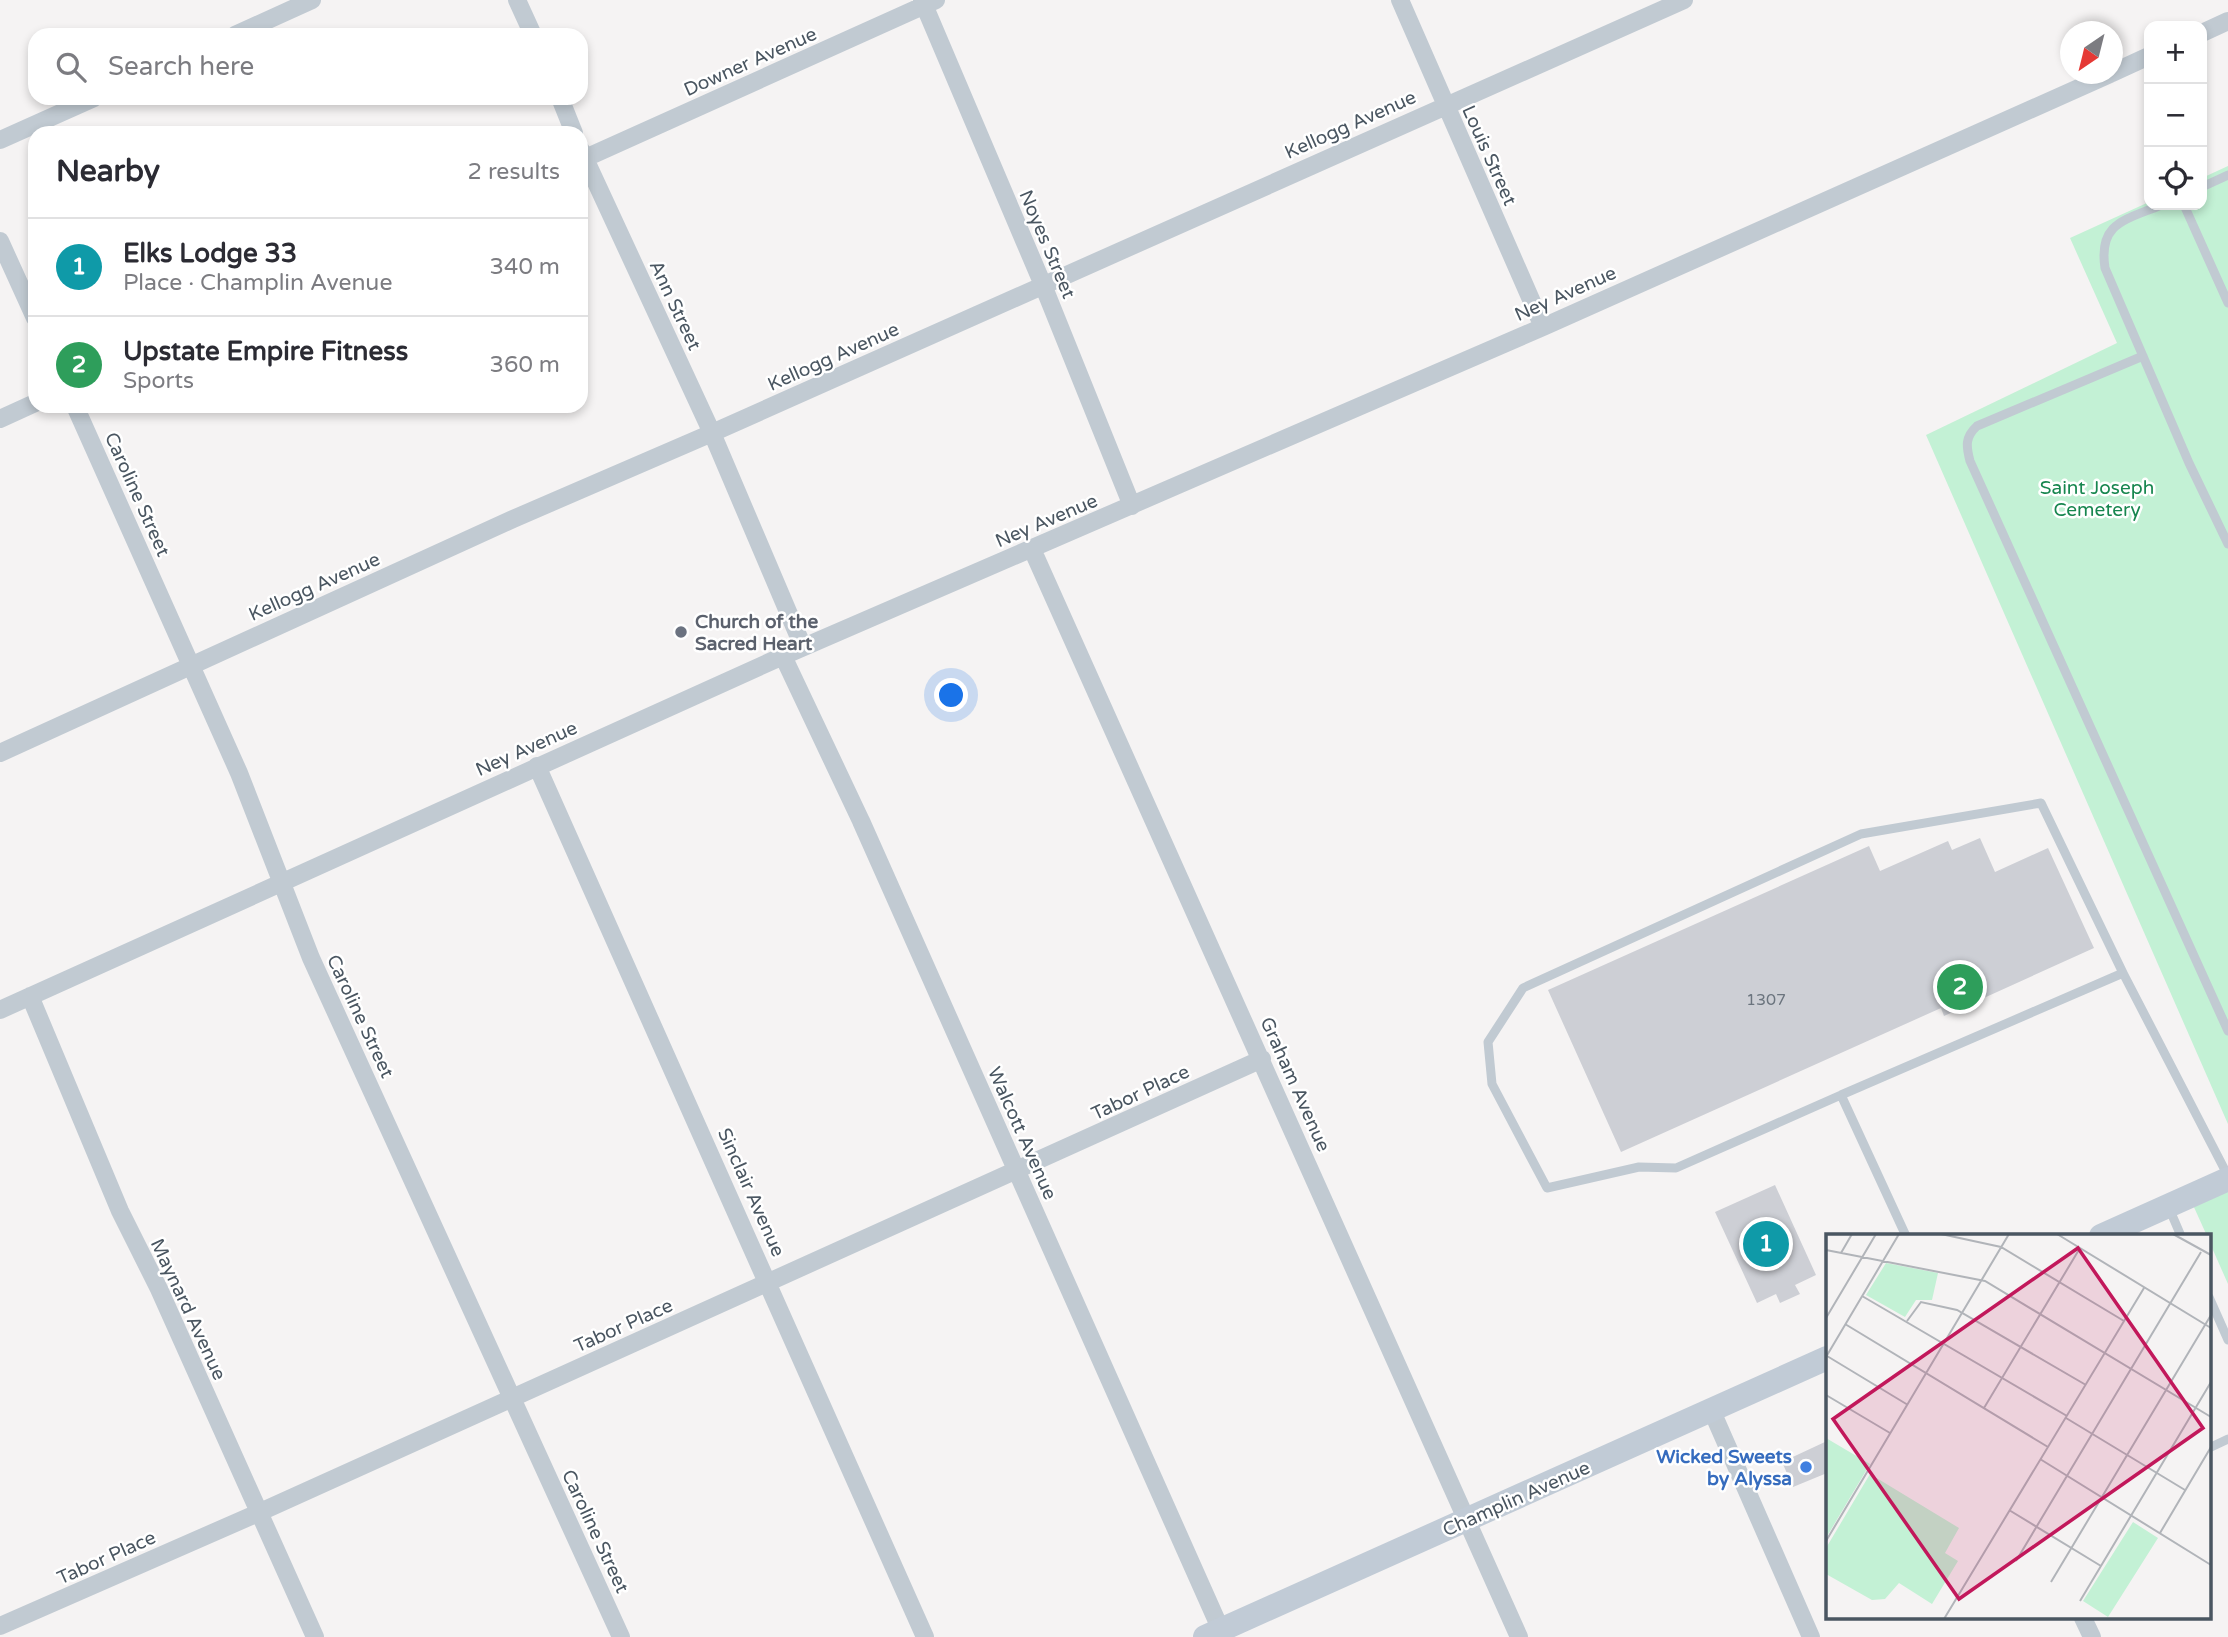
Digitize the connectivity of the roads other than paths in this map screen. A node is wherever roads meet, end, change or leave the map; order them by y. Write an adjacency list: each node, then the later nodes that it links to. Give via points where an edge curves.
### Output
1 (312, 0): 7 (street)
2 (517, 0): 8 (street)
3 (1400, 0): 15 (street, Louis Street)
4 (1684, 0): 15 (street, Kellogg Avenue)
5 (927, 2): 20 (street, Downer Avenue); 27 (street, Noyes Street)
6 (2228, 21): 9 (street)
7 (250, 28)
8 (530, 28)
9 (2207, 31)
10 (2144, 58): 11 (street, Ney Avenue)
11 (2123, 68)
12 (2086, 84): 30 (street, Ney Avenue)
13 (79, 105): 16 (street)
14 (563, 105): 17 (street)
15 (1446, 105): 27 (street, Kellogg Avenue); 30 (street, Louis Street)
16 (33, 126)
17 (571, 126)
18 (28, 128): 19 (street)
19 (0, 141)
20 (588, 153)
21 (588, 169): 35 (street, Ann Street)
22 (2228, 175): 23 (lane)
23 (2207, 185)
24 (2149, 210): 31 (lane, via 2117,224 2105,237 2102,249 2105,268)
25 (2186, 210): 29 (lane)
26 (0, 241): 28 (street)
27 (1042, 285): 35 (street, Kellogg Avenue); 36 (street, Noyes Street)
28 (28, 303)
29 (2228, 303)
30 (1543, 327): 36 (street, Ney Avenue)
31 (2143, 356): 37 (lane); 48 (lane, via 1977,426 1969,433 1966,446)
32 (28, 405): 34 (street)
33 (78, 413): 41 (street, Caroline Street)
34 (0, 419)
35 (712, 433): 39 (street, Ann Street); 41 (street, Kellogg Avenue)
36 (1132, 506): 38 (street, Ney Avenue)
37 (2228, 544)
38 (1032, 549): 39 (street, Ney Avenue); 49 (street, Graham Avenue)
39 (803, 647): 40 (street, Ney Avenue)
40 (783, 656): 43 (street, Ney Avenue); 51 (street, Walcott Avenue)
41 (192, 665): 42 (street, Kellogg Avenue); 44 (street, Caroline Street)
42 (0, 753)
43 (537, 766): 44 (street, Ney Avenue); 57 (street, Sinclair Avenue)
44 (281, 881): 46 (street, Ney Avenue); 61 (street, Caroline Street, via 311,958)
45 (2123, 973): 50 (lane); 50 (lane, via 2040,803 1861,834 1523,988 1488,1042 1492,1084 1547,1188 1639,1167 1676,1168); 52 (lane)
46 (30, 996): 47 (street, Ney Avenue); 65 (street, Maynard Avenue, via 120,1211)
47 (0, 1010)
48 (2228, 1031)
49 (1262, 1059): 51 (street, Tabor Place); 66 (street, Graham Avenue)
50 (1841, 1095): 54 (lane)
51 (1017, 1171): 57 (street, Tabor Place); 69 (street, Walcott Avenue)
52 (2228, 1178): 53 (street)
53 (2168, 1206): 55 (street); 56 (lane)
54 (1905, 1234)
55 (2105, 1234)
56 (2180, 1234)
57 (769, 1282): 61 (street, Tabor Place); 72 (street, Sinclair Avenue)
58 (2210, 1304): 59 (lane)
59 (2228, 1340)
60 (1826, 1358): 62 (street, Champlin Avenue)
61 (511, 1399): 65 (street, Tabor Place); 71 (street, Caroline Street)
62 (1711, 1409): 66 (street, Champlin Avenue); 74 (street)
63 (2228, 1440): 64 (lane)
64 (2210, 1448)
65 (258, 1513): 68 (street, Tabor Place); 70 (street, Maynard Avenue)
66 (1467, 1521): 69 (street, Champlin Avenue); 73 (street, Graham Avenue)
67 (2084, 1620): 75 (street)
68 (0, 1626)
69 (1216, 1635)
70 (315, 1637)
71 (621, 1637)
72 (925, 1637)
73 (1519, 1637)
74 (1811, 1637)
75 (2092, 1637)

